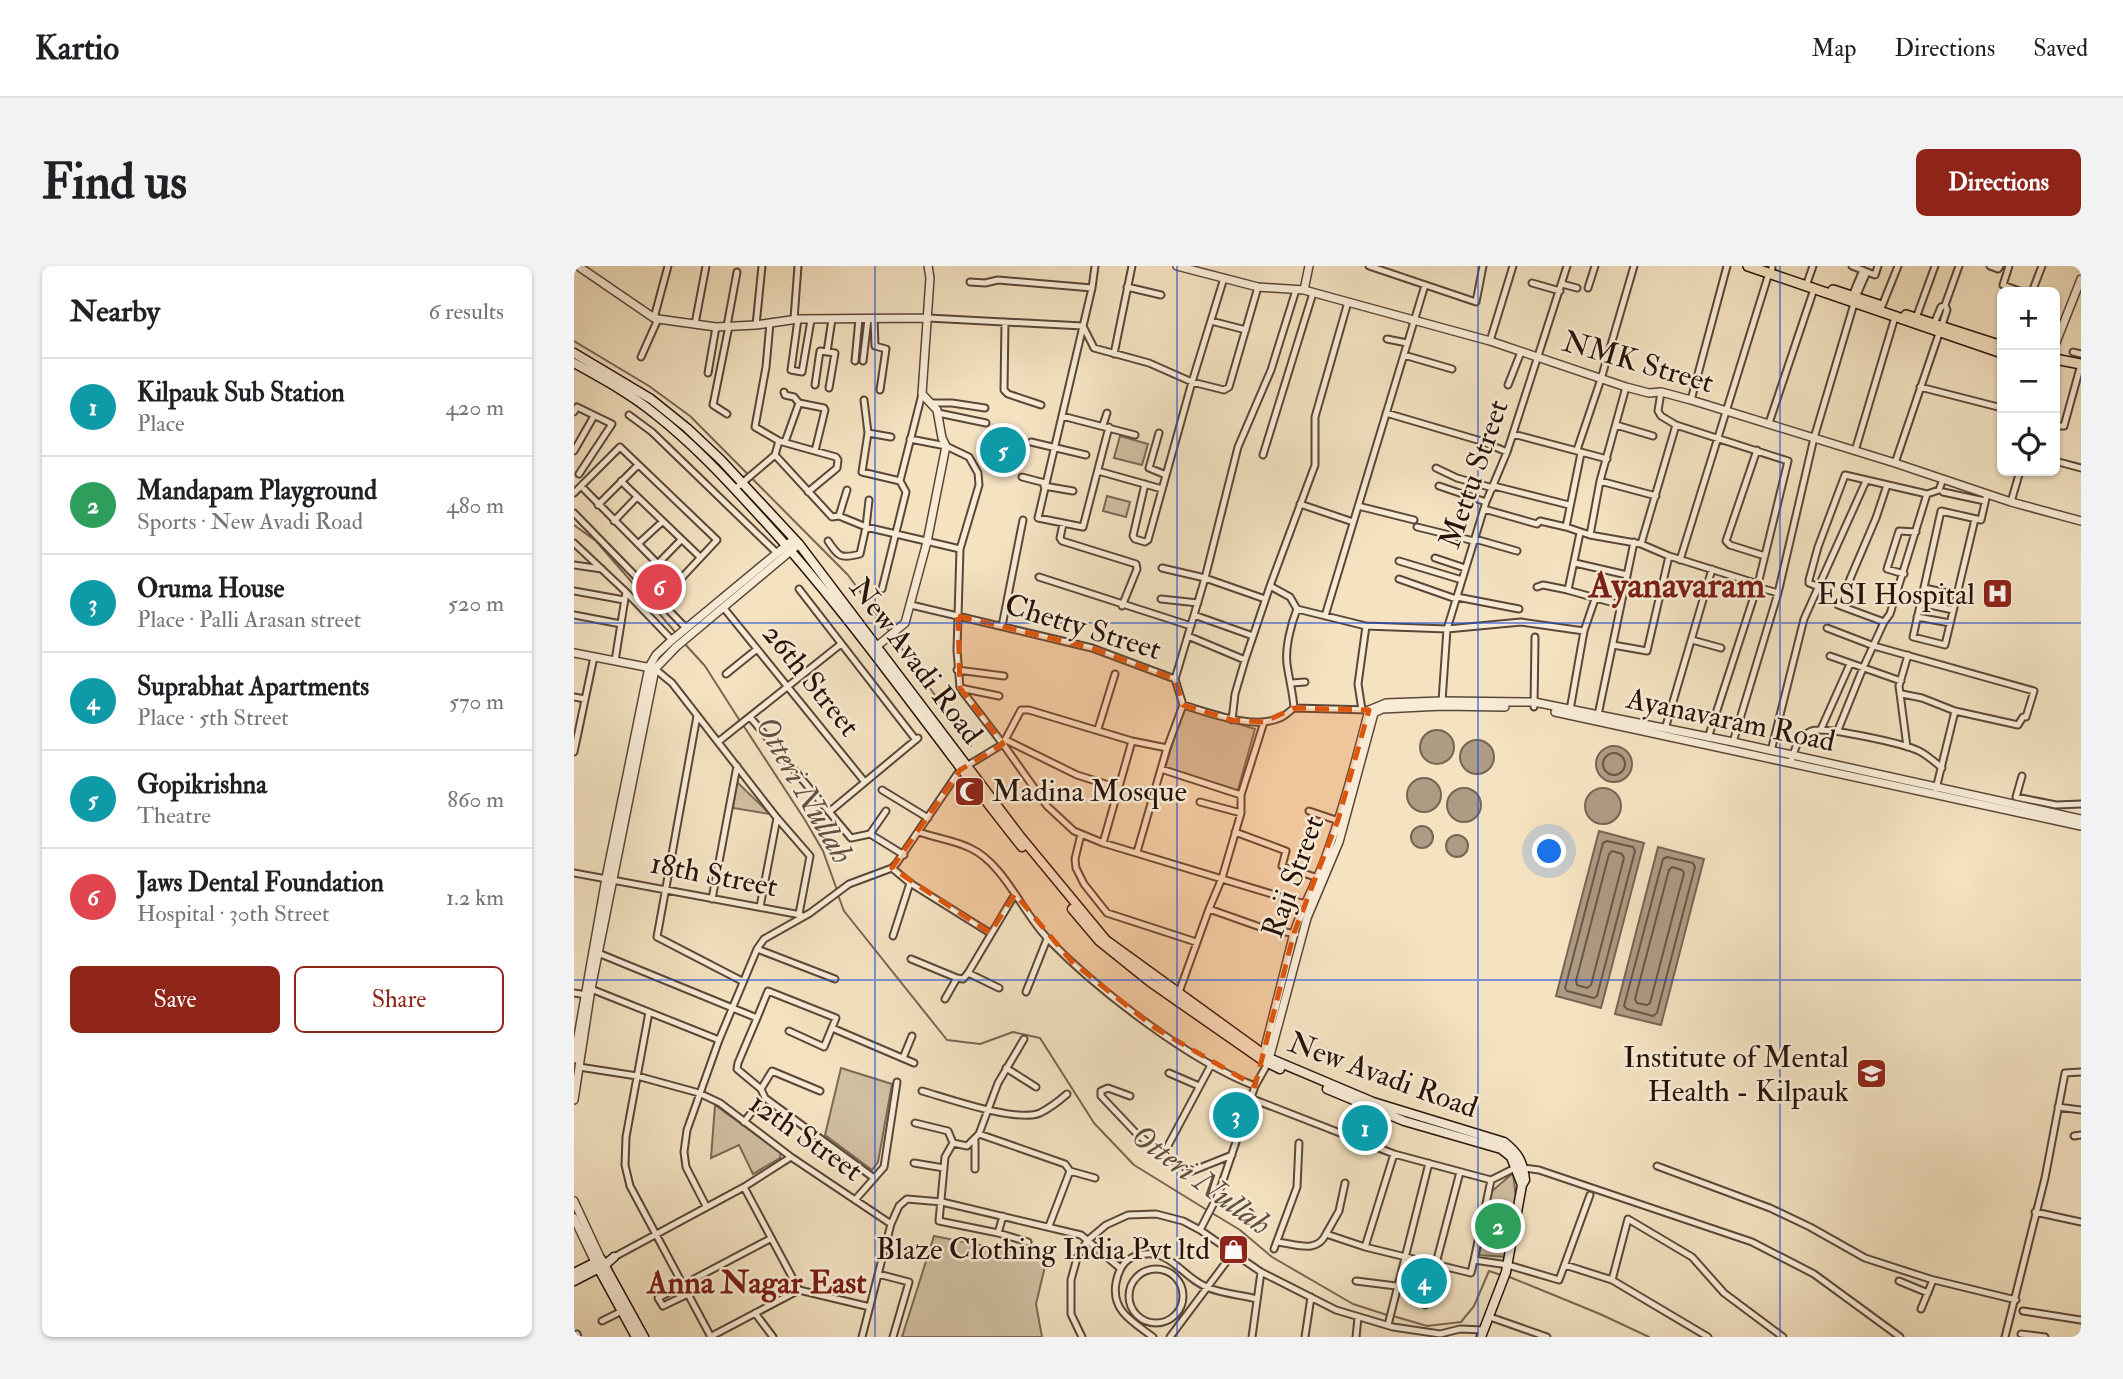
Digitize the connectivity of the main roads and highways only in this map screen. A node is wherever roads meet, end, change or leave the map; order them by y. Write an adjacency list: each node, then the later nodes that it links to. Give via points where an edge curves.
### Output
1 (1748, 266): 2 (main road)
2 (1770, 268): 3 (main road)
3 (1853, 300): 4 (main road); 4 (main road, via 1882,306)
4 (1936, 328): 5 (main road); 6 (main road)
5 (1997, 345)
6 (1997, 351)
7 (574, 353): 12 (main road, New Avadi Road, via 652,399 743,482 797,542)
8 (2060, 361): 11 (main road)
9 (574, 363): 12 (main road, New Avadi Road, via 653,411 701,453 789,548)
10 (2060, 365): 11 (main road)
11 (2081, 367)
12 (964, 769): 17 (main road, New Avadi Road, via 1099,941 1177,997 1266,1059 1391,1116 1501,1149 1511,1157 1520,1168 1522,1185 1507,1269)
13 (614, 1257): 14 (main road)
14 (600, 1263): 15 (main road); 16 (main road); 18 (main road); 19 (main road)
15 (574, 1273)
16 (574, 1281)
17 (1483, 1334)
18 (636, 1337)
19 (644, 1337)

